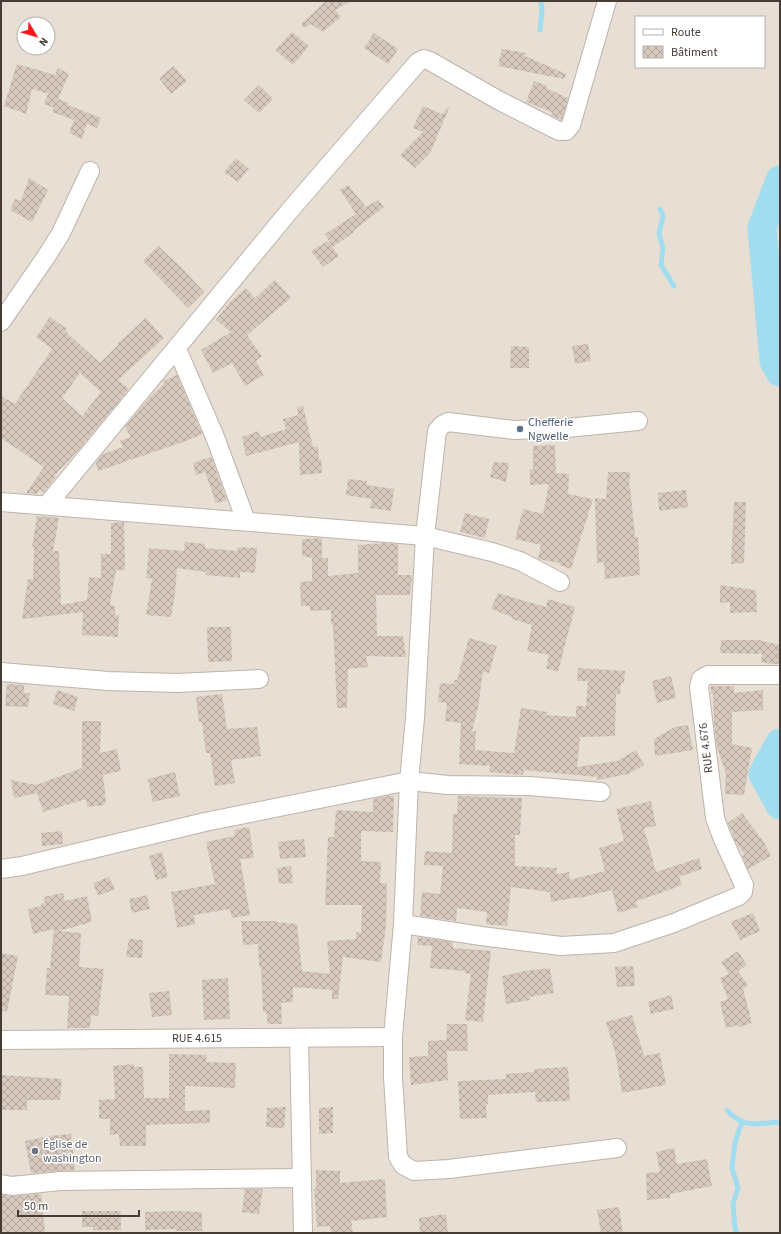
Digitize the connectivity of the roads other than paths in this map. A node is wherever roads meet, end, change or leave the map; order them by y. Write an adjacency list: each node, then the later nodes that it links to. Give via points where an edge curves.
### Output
1 (607, 1): 4 (street, via 571,124 566,131 559,132 430,61 424,59 418,62 291,209)
2 (90, 171): 3 (street, via 61,233)
3 (1, 322)
4 (177, 349): 7 (street); 8 (street, via 215,437)
5 (638, 421): 9 (street, via 531,430 448,422 442,425 437,431)
6 (1, 502): 7 (street)
7 (47, 505): 8 (street)
8 (246, 521): 9 (street)
9 (425, 536): 10 (street, via 520,561); 14 (street)
10 (560, 582)
11 (1, 672): 13 (street, via 108,681)
12 (778, 675): 17 (street, RUE 4.676, via 708,675 701,679 699,687 714,818 744,886 739,896 674,923 614,943 561,946)
13 (259, 680)
14 (409, 781): 15 (street); 16 (street, via 205,822); 17 (street)
15 (601, 792)
16 (1, 869)
17 (403, 924): 18 (street)
18 (393, 1037): 19 (street, RUE 4.615); 21 (street, via 392,1077 398,1156 403,1165 414,1171 450,1169)
19 (299, 1038): 20 (street, RUE 4.615); 22 (street)
20 (1, 1040)
21 (617, 1148)
22 (302, 1178): 23 (street, via 67,1181 12,1186); 24 (street)
23 (1, 1184)
24 (303, 1233)

